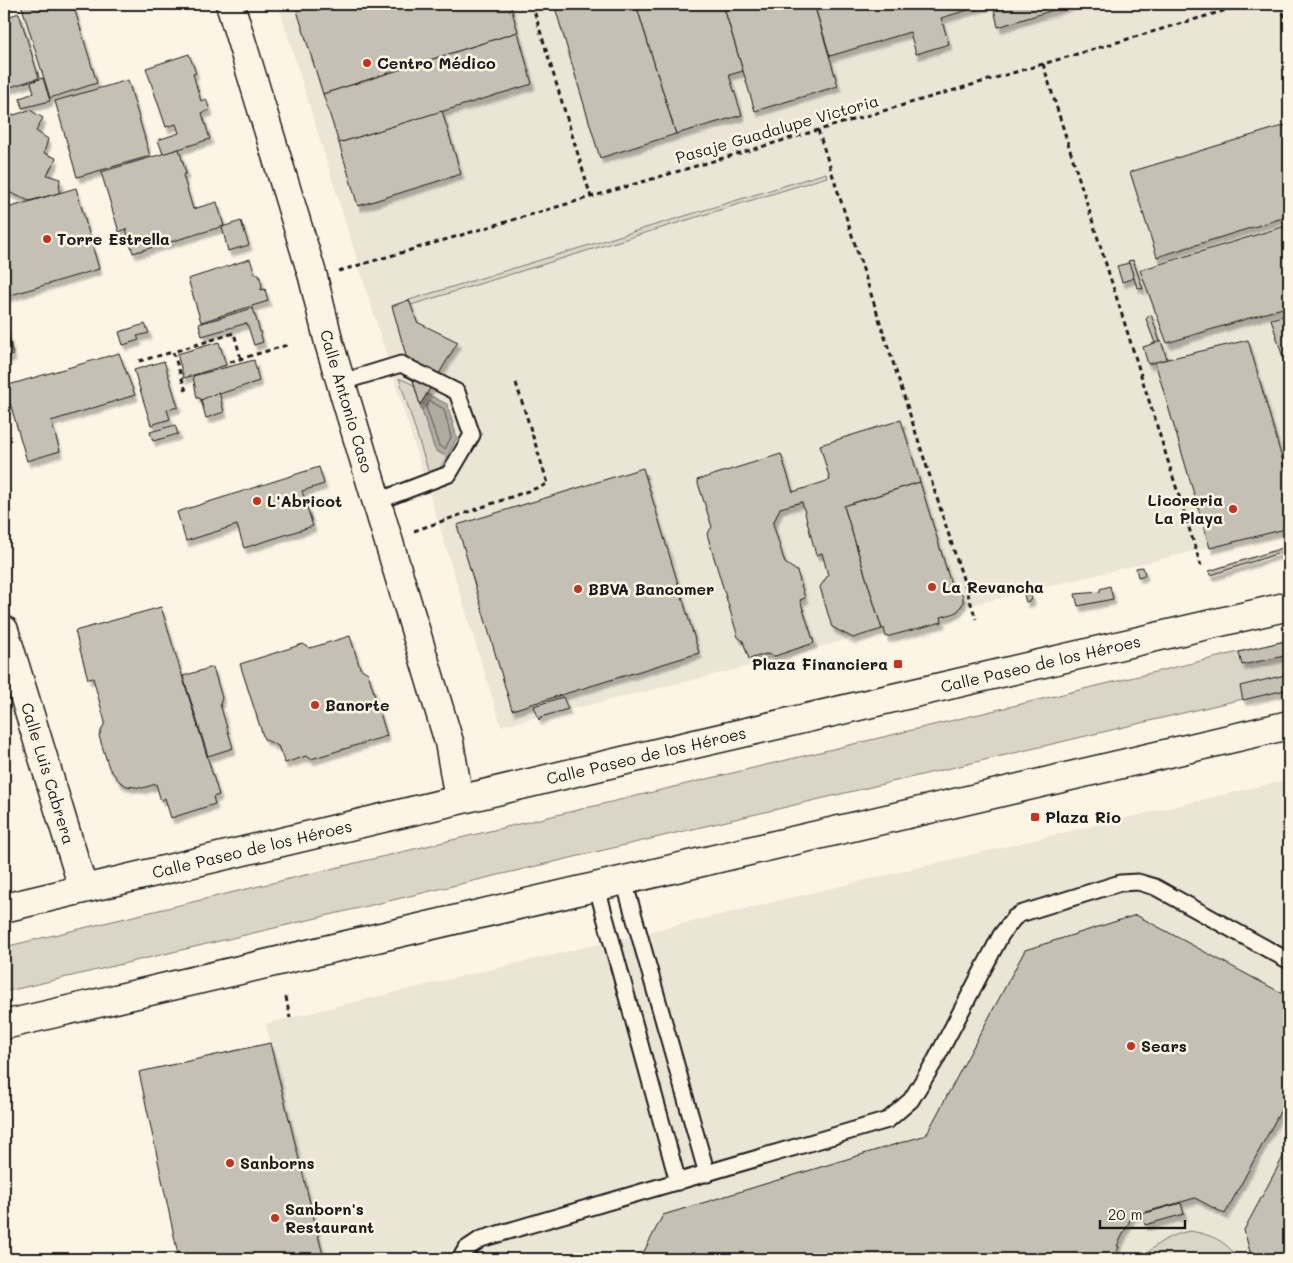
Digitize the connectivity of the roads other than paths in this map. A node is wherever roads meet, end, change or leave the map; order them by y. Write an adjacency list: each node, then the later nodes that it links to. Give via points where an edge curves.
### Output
1 (230, 4): 2 (main road, Calle Antonio Caso)
2 (342, 382): 3 (main road, Calle Antonio Caso); 3 (lane, via 401,364 457,392 472,435 449,474)
3 (378, 500): 7 (main road, Calle Antonio Caso, via 449,742)
4 (1289, 606): 7 (main road, Calle Paseo de los Héroes)
5 (4, 630): 9 (main road, Calle Luis Cabrera)
6 (1289, 725): 8 (main road)
7 (459, 799): 9 (main road, Calle Paseo de los Héroes)
8 (624, 881): 10 (main road); 14 (lane)
9 (83, 888): 11 (main road, Calle Paseo de los Héroes)
10 (597, 888): 13 (main road); 15 (lane)
11 (4, 908)
12 (1289, 960): 14 (lane, via 1155,887 1138,882 1120,883 1020,914 1001,935 935,1061 901,1111 876,1125)
13 (4, 1025)
14 (707, 1174): 15 (lane)
15 (678, 1182): 16 (lane, via 481,1239 466,1249)
16 (460, 1259)

